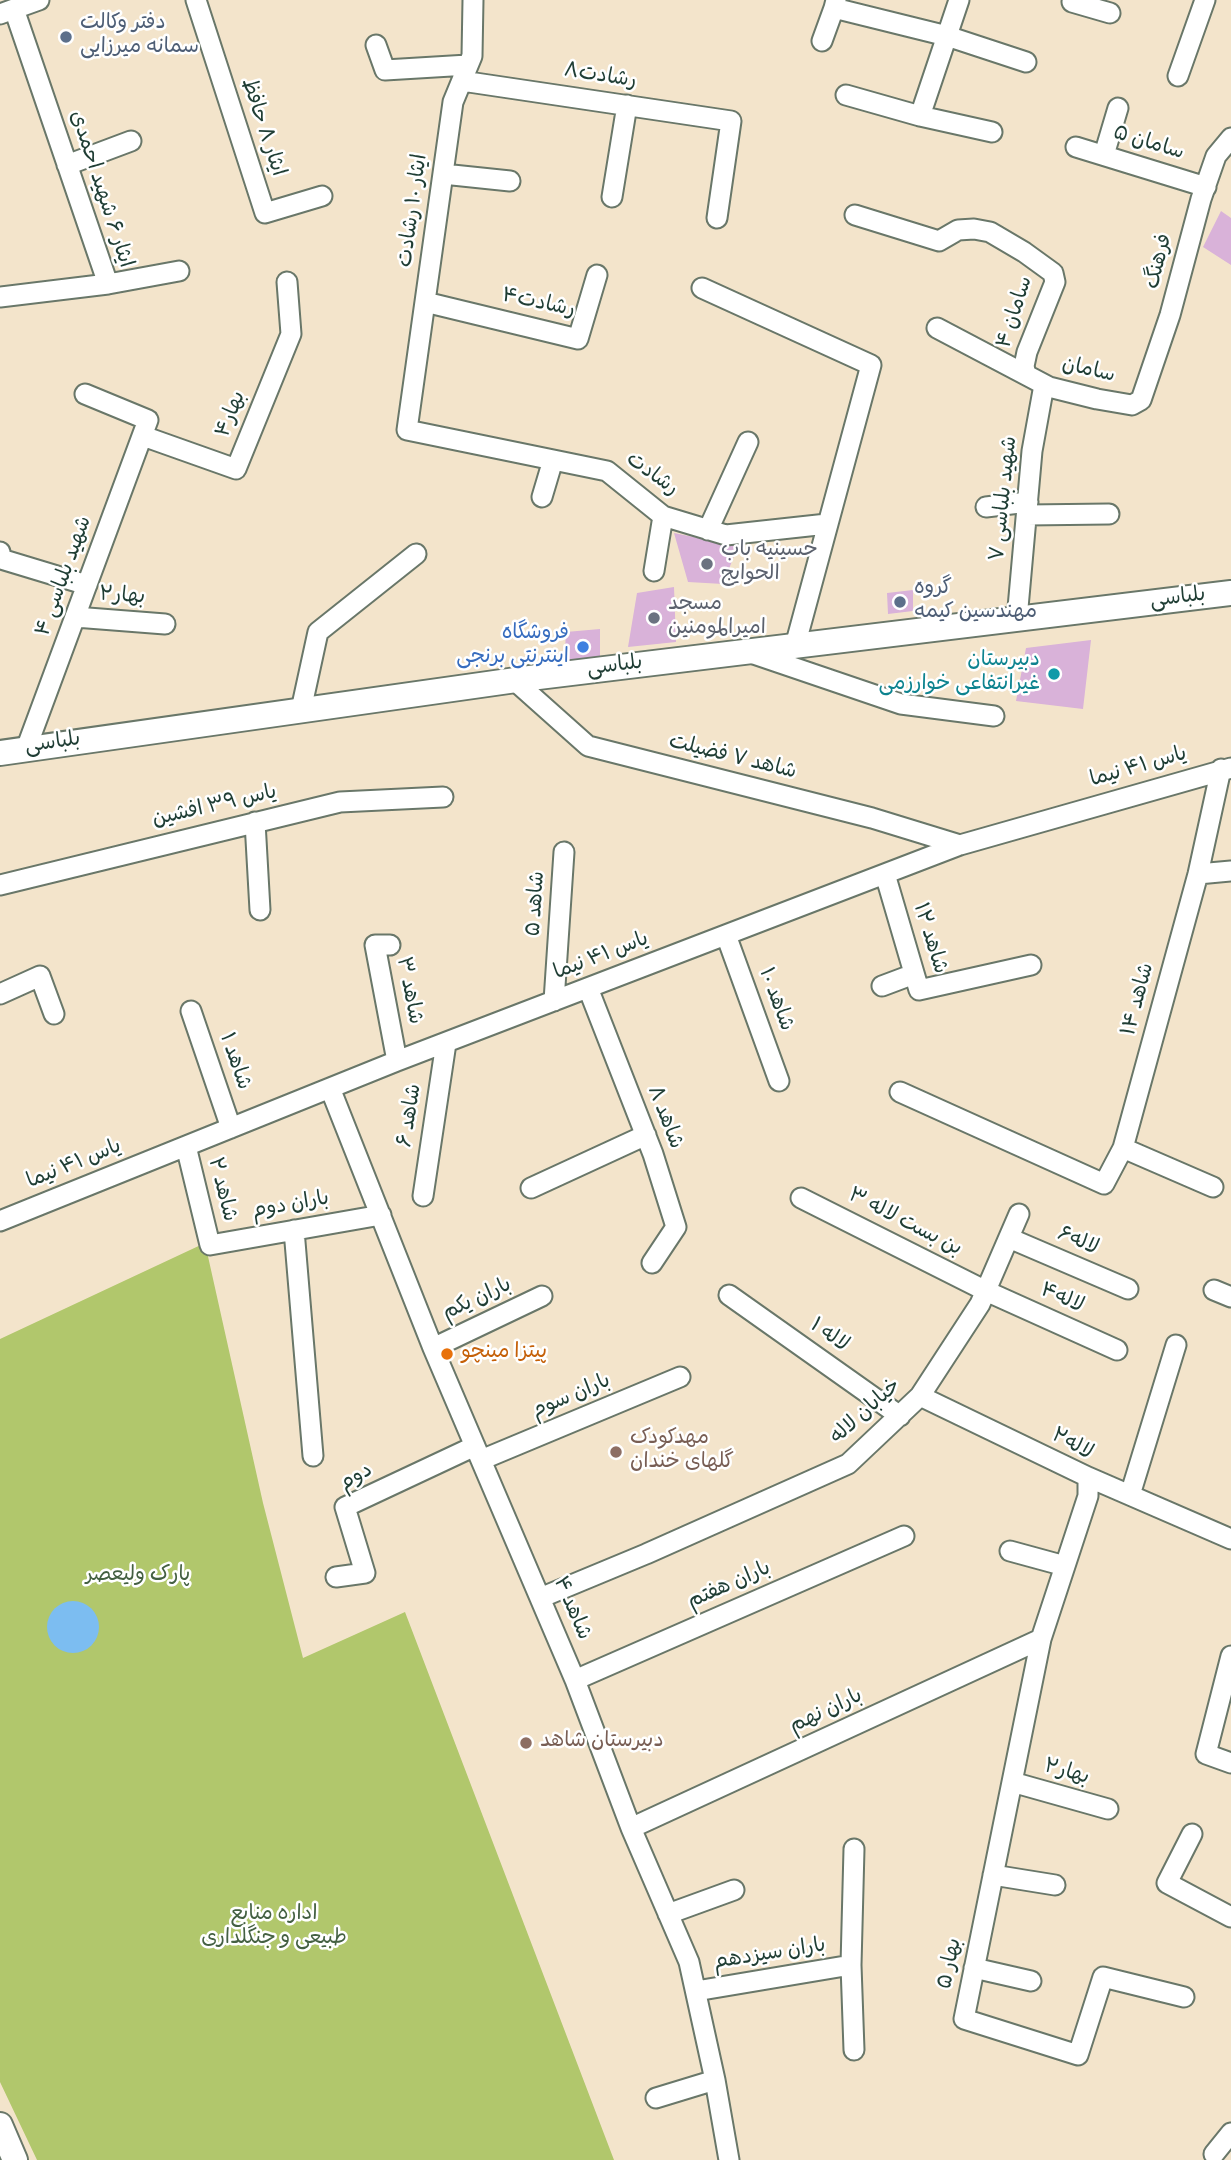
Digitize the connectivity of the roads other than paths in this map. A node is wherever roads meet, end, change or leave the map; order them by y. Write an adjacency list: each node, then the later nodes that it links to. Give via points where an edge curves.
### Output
1 (38, 0): 8 (street)
2 (196, 0): 29 (street, ایثار ۸ حافظ, via 265,214)
3 (473, 0): 14 (street, ایثار ۱۰ رشادت, via 472,56)
4 (959, 0): 10 (street)
5 (1205, 0): 15 (street)
6 (1072, 2): 9 (street)
7 (835, 4): 10 (street); 11 (street)
8 (7, 12): 25 (street, ایثار ۶ شهید احمدی)
9 (1110, 13)
10 (947, 36): 13 (street); 19 (street)
11 (822, 41)
12 (376, 45): 14 (street, رشادت۸, via 385,70)
13 (1026, 62)
14 (465, 73): 17 (street, رشادت۸); 26 (street, ایثار ۱۰ رشادت, via 453,102)
15 (1178, 76)
16 (846, 95): 19 (street)
17 (627, 106): 30 (street); 32 (street, رشادت۸, via 731,121)
18 (1118, 108): 24 (street)
19 (920, 116): 20 (street)
20 (992, 132)
21 (1231, 138): 28 (street, فرهنگ, via 1216,156)
22 (131, 141): 25 (street)
23 (1076, 147): 24 (street, سامان ۵)
24 (1104, 155): 28 (street, سامان ۵)
25 (67, 165): 36 (street, ایثار ۶ شهید احمدی)
26 (443, 174): 27 (street); 39 (street, ایثار ۱۰ رشادت)
27 (510, 181)
28 (1206, 187): 44 (street, فرهنگ)
29 (322, 196)
30 (612, 197)
31 (855, 215): 41 (street, سامان ۴, via 939,241 958,230 990,232 1053,273 1055,282 1027,352)
32 (717, 218)
33 (179, 271): 36 (street)
34 (597, 275): 39 (street, رشادت۴, via 579,339)
35 (287, 282): 45 (street, بهار۴, via 291,334 236,469)
36 (108, 284): 38 (street, ایثار ۶ شهید احمدی)
37 (702, 288): 54 (street, via 871,365)
38 (0, 297)
39 (425, 302): 46 (street, ایثار ۱۰ رشادت)
40 (937, 328): 41 (street, سامان)
41 (1026, 375): 42 (street, سامان)
42 (1044, 385): 44 (street, سامان, via 1132,405); 51 (street, شهید بلباسی ۷)
43 (85, 394): 45 (street)
44 (1141, 400)
45 (146, 428): 59 (street, شهید بلباسی ۴)
46 (407, 430): 48 (street, رشادت)
47 (748, 442): 55 (street)
48 (552, 460): 49 (street); 53 (street, رشادت, via 607,471)
49 (542, 497)
50 (986, 507): 51 (street)
51 (1027, 509): 52 (street); 62 (street, شهید بلباسی ۷)
52 (1109, 514)
53 (663, 516): 55 (street, رشادت); 58 (street)
54 (827, 524): 55 (street, رشادت, via 726,535); 64 (street)
55 (708, 530)
56 (0, 552): 59 (street, via 1,559)
57 (416, 554): 67 (street, via 318,632)
58 (654, 571)
59 (87, 585): 61 (street, شهید بلباسی ۴)
60 (1231, 593): 62 (main road, بلباسی)
61 (75, 617): 63 (street, بهار۲); 69 (street, شهید بلباسی ۴)
62 (1017, 619): 64 (main road, بلباسی)
63 (165, 624)
64 (795, 646): 65 (main road, بلباسی)
65 (747, 652): 66 (main road, بلباسی); 68 (street, via 901,704)
66 (514, 680): 67 (main road, بلباسی); 74 (street, شاهد ۷ فضیلت, via 588,746)
67 (301, 710): 69 (main road, بلباسی)
68 (994, 716)
69 (26, 749): 70 (main road, بلباسی)
70 (0, 753)
71 (1226, 769): 74 (street, یاس ۴۱ نیما); 78 (street, شاهد ۱۴)
72 (443, 797): 73 (street, یاس ۳۹ افشین, via 340,802)
73 (255, 822): 79 (street, یاس ۳۹ افشین); 80 (street)
74 (960, 845): 77 (street, یاس ۴۱ نیما)
75 (564, 852): 88 (street, شاهد ۵)
76 (1231, 870): 78 (street)
77 (885, 874): 81 (street, یاس ۴۱ نیما); 84 (street, شاهد ۱۲)
78 (1198, 874): 99 (street, شاهد ۱۴)
79 (0, 885)
80 (260, 910)
81 (726, 935): 86 (street, یاس ۴۱ نیما); 93 (street, شاهد ۱۰)
82 (390, 944): 92 (street, شاهد ۳, via 375,945)
83 (1031, 965): 84 (street, شاهد ۱۲, via 919,990)
84 (915, 974): 85 (street)
85 (882, 986)
86 (588, 988): 88 (street, یاس ۴۱ نیما); 97 (street, شاهد ۸)
87 (0, 994): 90 (street, via 40,976)
88 (554, 1001): 91 (street, یاس ۴۱ نیما)
89 (191, 1011): 96 (street, شاهد ۱)
90 (54, 1014)
91 (446, 1042): 92 (street, یاس ۴۱ نیما); 102 (street, شاهد ۶)
92 (397, 1061): 94 (street, یاس ۴۱ نیما)
93 (779, 1081)
94 (330, 1088): 96 (street, یاس ۴۱ نیما); 105 (street, شاهد ۴)
95 (900, 1092): 99 (street, شاهد ۱۴, via 1104,1184)
96 (231, 1128): 98 (street, یاس ۴۱ نیما)
97 (646, 1135): 101 (street); 110 (street, شاهد ۸, via 676,1227)
98 (186, 1146): 106 (street, یاس ۴۱ نیما); 109 (street, شاهد ۲)
99 (1123, 1148): 100 (street)
100 (1213, 1187)
101 (531, 1188)
102 (423, 1196)
103 (801, 1198): 112 (street, بن بست لاله ۳)
104 (1019, 1214): 108 (street, خیابان لاله)
105 (381, 1215): 107 (street, باران دوم); 116 (street, شاهد ۴)
106 (0, 1221)
107 (294, 1230): 109 (street, باران دوم); 122 (street)
108 (1009, 1238): 111 (street, لاله۶); 112 (street, خیابان لاله)
109 (210, 1245)
110 (652, 1263)
111 (1128, 1289)
112 (986, 1291): 117 (street, لاله۴); 119 (street, خیابان لاله)
113 (729, 1295): 120 (street, لاله ۱)
114 (542, 1296): 116 (street, باران یکم)
115 (1176, 1345): 124 (street)
116 (433, 1348): 121 (street, شاهد ۴)
117 (1117, 1350)
118 (680, 1377): 121 (street, باران سوم)
119 (920, 1396): 120 (street, خیابان لاله); 123 (street, لاله۲)
120 (900, 1416): 130 (street, خیابان لاله, via 848,1464)
121 (478, 1453): 129 (street, دوم, via 345,1507 365,1573); 130 (street, شاهد ۴)
122 (313, 1456)
123 (1088, 1477): 124 (street); 128 (street, لاله۲, via 1088,1496)
124 (1130, 1495): 126 (street)
125 (904, 1536): 133 (street, باران هفتم)
126 (1231, 1539)
127 (1010, 1551): 128 (street)
128 (1065, 1566): 131 (street, لاله۲)
129 (335, 1577)
130 (540, 1598): 133 (street, شاهد ۴)
131 (1041, 1639): 135 (street, بهار ۵); 137 (street, باران نهم)
132 (1231, 1656): 134 (street, via 1206,1754)
133 (575, 1680): 137 (street, شاهد ۴)
134 (1231, 1763)
135 (1012, 1782): 136 (street, بهار۲); 140 (street, بهار ۵)
136 (1108, 1809)
137 (631, 1828): 143 (street, شاهد ۴)
138 (1192, 1834): 144 (street, via 1167,1884)
139 (854, 1849): 145 (street)
140 (993, 1875): 141 (street); 146 (street, بهار ۵)
141 (1055, 1885)
142 (734, 1890): 143 (street)
143 (668, 1914): 148 (street, شاهد ۴)
144 (1231, 1917)
145 (851, 1965): 148 (street, باران سیزدهم); 150 (street)
146 (974, 1968): 147 (street); 149 (street, بهار ۵, via 964,2019 1078,2055 1103,1978)
147 (1031, 1981)
148 (696, 1991): 151 (street, شاهد ۴)
149 (1184, 1997)
150 (854, 2050)
151 (715, 2080): 152 (street); 157 (street, شاهد ۴)
152 (656, 2098)
153 (0, 2125): 156 (main road)
154 (1231, 2133): 155 (street)
155 (1214, 2154)
156 (15, 2160)
157 (729, 2160)

